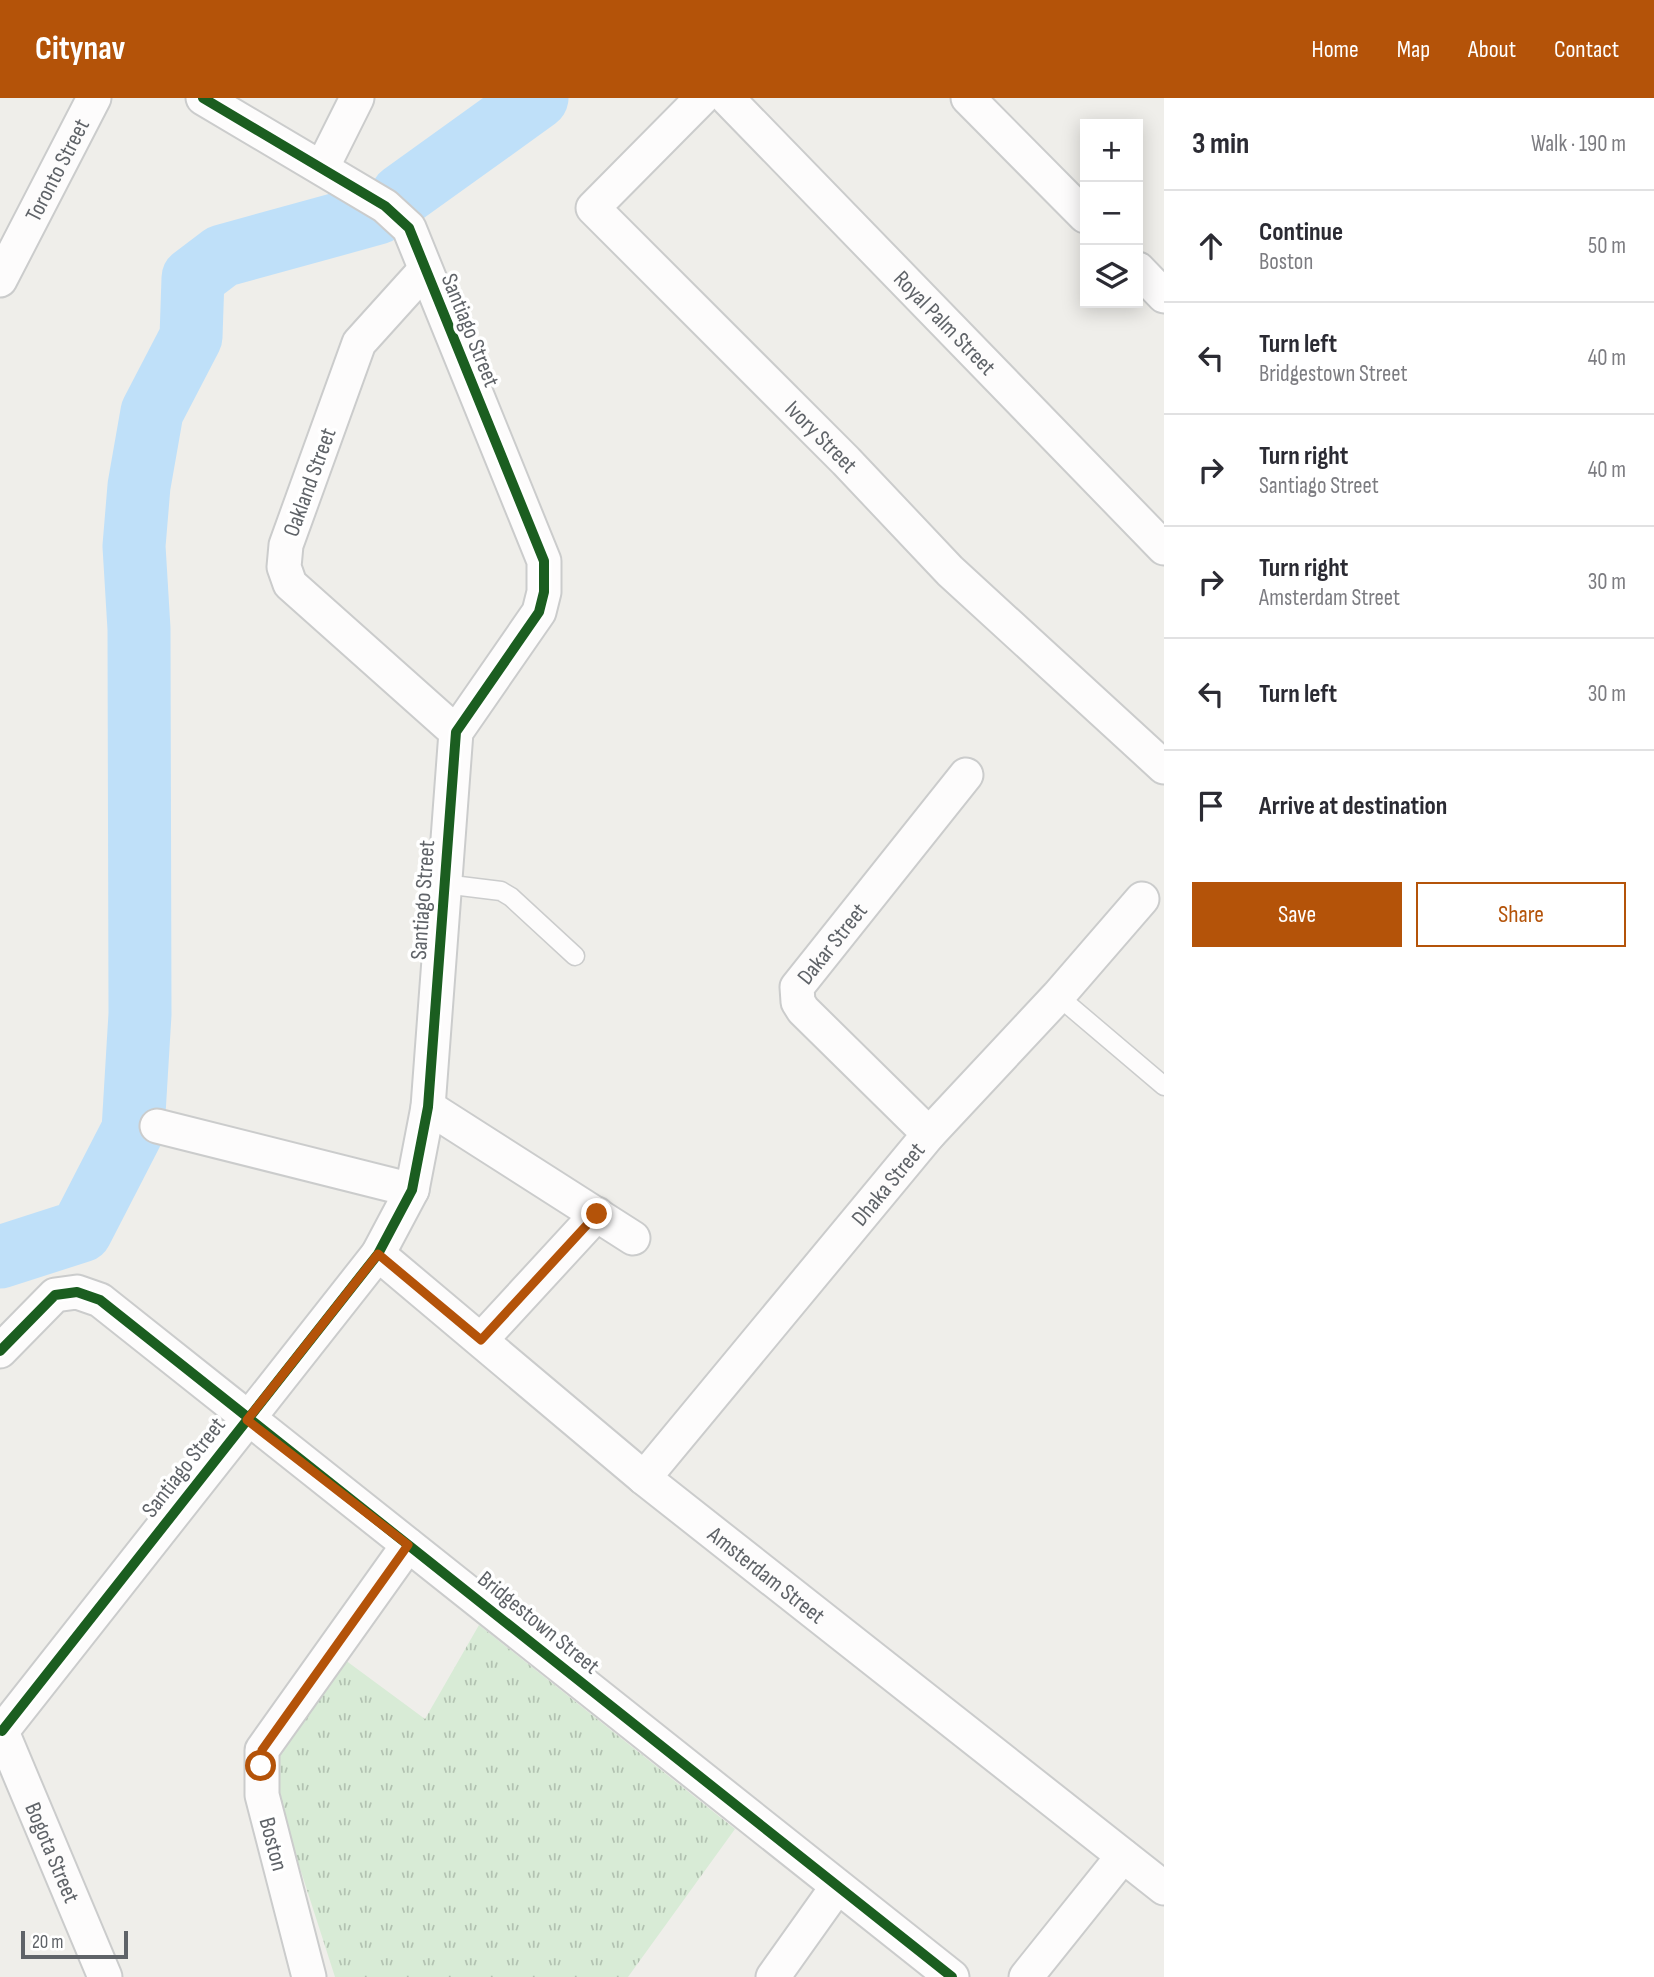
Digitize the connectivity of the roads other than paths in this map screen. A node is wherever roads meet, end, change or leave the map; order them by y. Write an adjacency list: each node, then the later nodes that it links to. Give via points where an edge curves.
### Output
1 (94, 98): 11 (street, Toronto Street)
2 (203, 98): 7 (street, Santiago Street)
3 (357, 98): 7 (street)
4 (702, 98): 15 (street, Ivory Street, via 593,208 950,571)
5 (727, 98): 13 (street, Royal Palm Street)
6 (968, 98): 8 (street)
7 (322, 168): 9 (street, Santiago Street, via 385,206 409,228)
8 (1080, 211)
9 (424, 271): 14 (street, Santiago Street, via 544,561 539,612); 14 (street, Oakland Street, via 359,343 286,545 284,567 290,584)
10 (1143, 275): 12 (street)
11 (0, 280)
12 (1164, 296)
13 (1164, 548)
14 (456, 732): 17 (street, Santiago Street)
15 (1164, 767)
16 (966, 775): 24 (street, Dakar Street, via 797,987 803,1010)
17 (444, 884): 19 (lane, via 501,891 512,897); 22 (street, Santiago Street)
18 (1142, 899): 20 (street, Dhaka Street)
19 (575, 956)
20 (1058, 996): 21 (lane); 24 (street, Dhaka Street)
21 (1163, 1082)
22 (428, 1107): 25 (street, Santiago Street); 26 (street)
23 (157, 1126): 25 (street)
24 (929, 1134): 32 (street, Dhaka Street)
25 (412, 1190): 28 (street, Santiago Street)
26 (597, 1214): 27 (street); 29 (street)
27 (633, 1238)
28 (378, 1254): 29 (street, Amsterdam Street); 31 (street, Santiago Street)
29 (481, 1340): 32 (street, Amsterdam Street)
30 (0, 1351): 31 (street, Bridgestown Street, via 55,1295 77,1292 100,1300)
31 (247, 1420): 33 (street, Bridgestown Street); 34 (street, Santiago Street)
32 (644, 1478): 35 (street, Amsterdam Street)
33 (408, 1545): 36 (street, Bridgestown Street); 39 (street, Boston, via 262,1750 261,1796)
34 (1, 1729): 38 (street, Bogota Street)
35 (1123, 1856): 37 (street, Amsterdam Street); 42 (street)
36 (837, 1887): 40 (street); 41 (street, Bridgestown Street)
37 (1164, 1888)
38 (105, 1977)
39 (309, 1977)
40 (773, 1977)
41 (952, 1977)
42 (1026, 1977)

